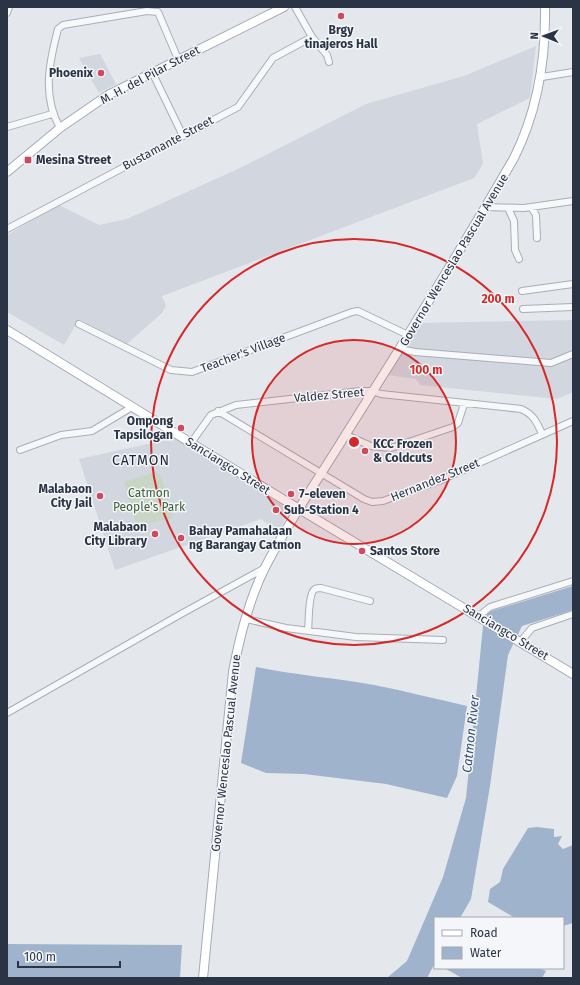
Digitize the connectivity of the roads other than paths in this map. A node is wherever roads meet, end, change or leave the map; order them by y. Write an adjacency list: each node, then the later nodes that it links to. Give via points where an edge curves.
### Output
1 (9, 7): 5 (street)
2 (284, 7): 7 (main road, M. H. del Pilar Street)
3 (295, 7): 6 (street)
4 (545, 7): 11 (main road, Governor Wenceslao Pascual Avenue)
5 (7, 13)
6 (312, 37): 8 (street, via 327,55); 15 (street, Bustamante Street, via 273,58 238,107)
7 (178, 59): 9 (main road, M. H. del Pilar Street); 12 (street, via 158,12 147,11 63,25 58,29 48,85)
8 (329, 62)
9 (152, 72): 14 (main road, M. H. del Pilar Street, via 108,94); 15 (street)
10 (573, 72): 11 (street)
11 (542, 77): 18 (main road, Governor Wenceslao Pascual Avenue, via 521,145)
12 (52, 114): 13 (street); 14 (street)
13 (7, 127)
14 (60, 128): 16 (main road, M. H. del Pilar Street)
15 (183, 136): 21 (street, Bustamante Street)
16 (7, 172)
17 (573, 201): 19 (street)
18 (486, 207): 20 (street); 30 (main road, Governor Wenceslao Pascual Avenue)
19 (531, 207): 20 (street); 22 (street, via 536,216)
20 (508, 208): 23 (street, via 514,221 515,250)
21 (7, 229)
22 (537, 238)
23 (519, 259)
24 (573, 284): 25 (street)
25 (522, 291)
26 (573, 308): 27 (street)
27 (523, 309)
28 (79, 324): 30 (street, Teacher's Village, via 171,370 182,372 192,372 358,311)
29 (7, 330): 35 (main road, Sanciangco Street)
30 (408, 335): 31 (main road, Governor Wenceslao Pascual Avenue)
31 (400, 349): 32 (street, via 551,363); 33 (main road, Governor Wenceslao Pascual Avenue)
32 (573, 354)
33 (372, 391): 34 (street, Valdez Street); 36 (street, Valdez Street, via 236,405); 39 (main road, Governor Wenceslao Pascual Avenue)
34 (464, 404): 38 (street, Valdez Street, via 521,409 533,416); 39 (street, via 458,423 454,427 399,447 379,448)
35 (132, 407): 40 (main road, Sanciangco Street); 41 (street, via 96,429 61,435)
36 (218, 411): 40 (street, Valdez Street, via 211,415); 42 (street, Hernandez Street)
37 (573, 421): 38 (street, Hernandez Street)
38 (542, 434): 42 (street, Hernandez Street, via 441,480 379,502 367,500)
39 (346, 435): 42 (main road, Governor Wenceslao Pascual Avenue)
40 (191, 443): 43 (main road, Sanciangco Street)
41 (20, 450)
42 (320, 473): 43 (main road, Governor Wenceslao Pascual Avenue)
43 (298, 509): 44 (main road, Governor Wenceslao Pascual Avenue); 48 (main road, Sanciangco Street)
44 (265, 568): 49 (main road, Governor Wenceslao Pascual Avenue); 54 (street)
45 (573, 581): 48 (street, via 490,607)
46 (370, 601): 50 (street, via 321,588 315,589 310,601)
47 (573, 614): 52 (street, via 532,628)
48 (479, 616): 52 (main road, Sanciangco Street)
49 (246, 619): 50 (street); 55 (main road, Governor Wenceslao Pascual Avenue, via 233,672)
50 (308, 631): 51 (street, via 356,637)
51 (443, 640)
52 (519, 640): 53 (main road, Sanciangco Street)
53 (573, 674)
54 (7, 713)
55 (203, 978)

